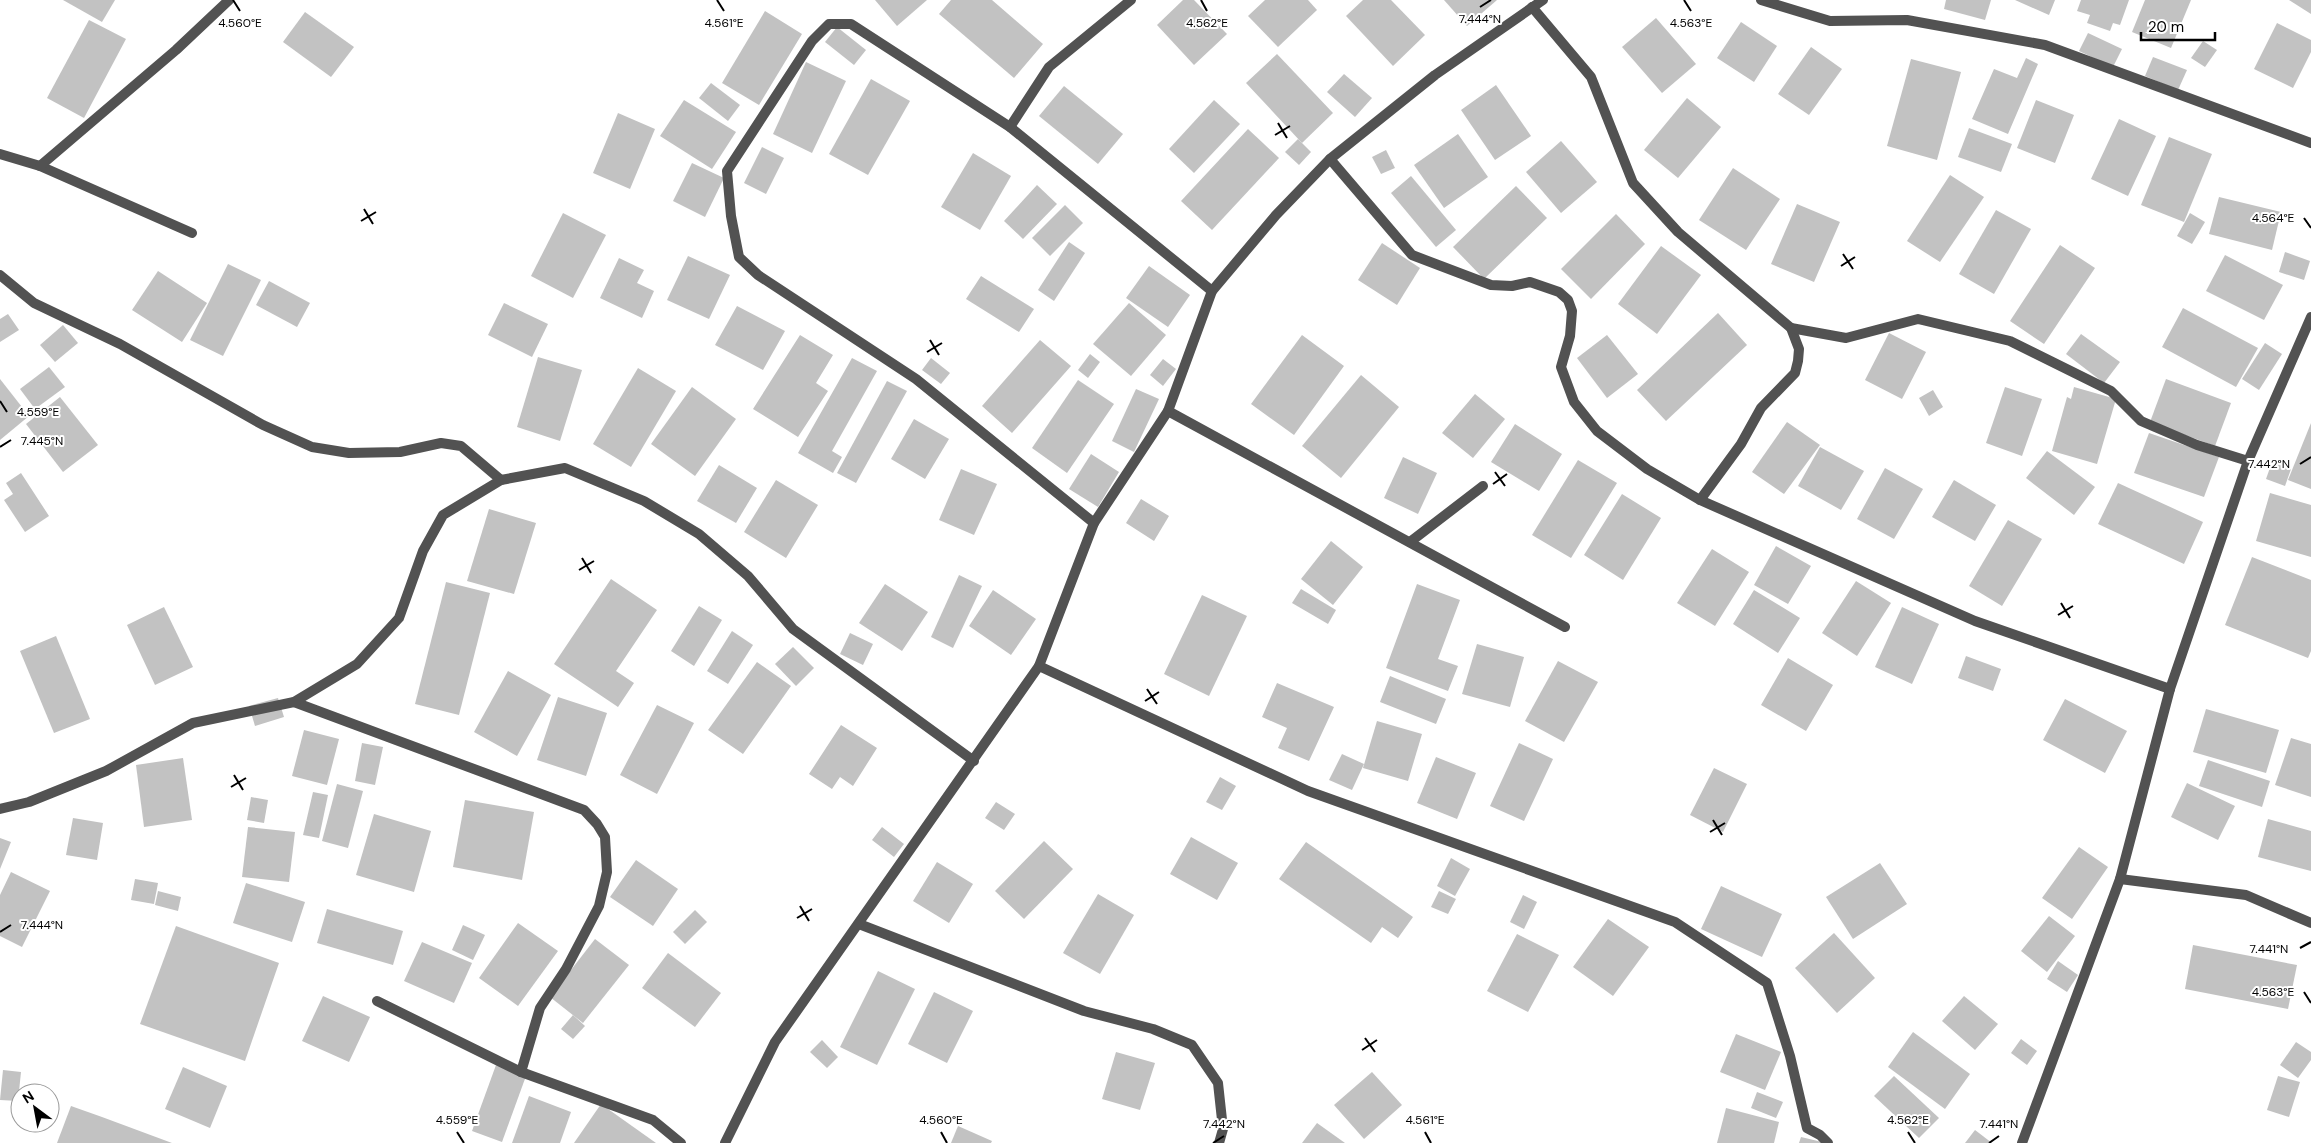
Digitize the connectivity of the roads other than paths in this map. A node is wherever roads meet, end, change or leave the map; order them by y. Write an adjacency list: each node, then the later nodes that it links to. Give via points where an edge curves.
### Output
1 (230, 0): 10 (street)
2 (1131, 0): 6 (street, via 1050,67)
3 (1543, 0): 5 (street)
4 (1761, 0): 7 (street, via 1830,21 1907,20 2045,45)
5 (1532, 7): 9 (street, via 1435,75); 15 (street, via 1591,78 1633,183 1678,232)
6 (1010, 127): 13 (street); 21 (street, via 851,24 829,24 812,41 727,171 739,257 758,275 916,379)
7 (2311, 143)
8 (0, 154): 10 (street)
9 (1330, 159): 13 (street, via 1276,215); 20 (street, via 1412,254 1491,285 1512,286 1530,282 1559,292 1568,300 1572,312 1570,336 1561,367 1574,402 1597,431 1646,469)
10 (40, 166): 11 (street)
11 (192, 233)
12 (0, 275): 18 (street, via 34,303 120,344 263,425 312,447 349,454 400,452 441,443 461,446)
13 (1212, 291): 16 (street)
14 (2311, 317): 17 (street)
15 (1791, 328): 17 (street, via 1846,338 1918,319 2010,341 2111,391 2140,421 2197,445); 20 (street, via 1799,348 1795,373 1761,408 1741,444)
16 (1168, 411): 21 (street); 22 (street)
17 (2248, 461): 25 (street)
18 (501, 480): 26 (street, via 443,515 423,551 399,618 357,664); 27 (street, via 564,468 644,501 699,534 748,576 793,629)
19 (1483, 486): 22 (street)
20 (1700, 500): 25 (street, via 1974,621)
21 (1094, 523): 24 (street)
22 (1410, 542): 23 (street)
23 (1565, 627)
24 (1039, 666): 27 (street); 37 (street, via 1308,791 1675,922 1767,983 1790,1056 1807,1128)
25 (2170, 689): 29 (street)
26 (294, 702): 28 (street, via 193,723 106,771 29,802); 33 (street, via 584,810 597,824 605,837 607,872 599,906 566,969 540,1008)
27 (974, 761): 31 (street)
28 (0, 809)
29 (2120, 878): 30 (street, via 2246,895); 38 (street)
30 (2311, 923)
31 (859, 924): 35 (street, via 775,1042); 36 (street, via 1084,1011 1153,1029 1192,1046 1218,1082 1223,1129)
32 (377, 1001): 33 (street)
33 (522, 1072): 34 (street, via 653,1120)
34 (681, 1143)
35 (725, 1143)
36 (1219, 1143)
37 (1828, 1143)
38 (2022, 1143)

